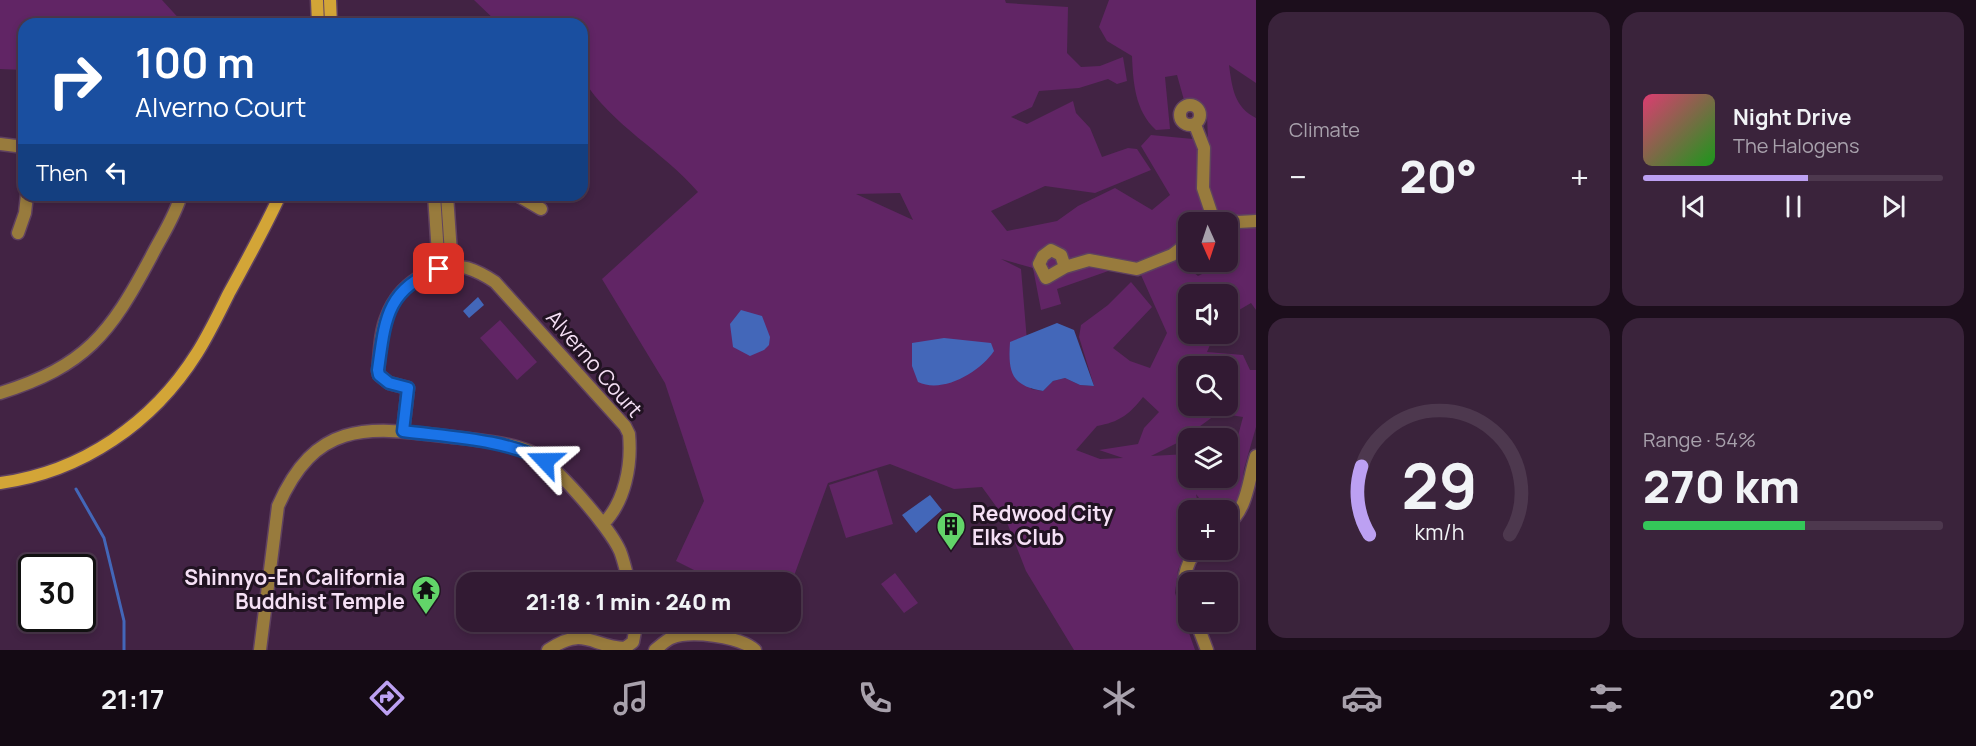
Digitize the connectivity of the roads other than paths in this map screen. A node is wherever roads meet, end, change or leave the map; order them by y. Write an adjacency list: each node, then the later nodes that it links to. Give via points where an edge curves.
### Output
1 (316, 0): 3 (main road)
2 (330, 0): 4 (main road)
3 (318, 18)
4 (331, 18)
5 (1195, 124): 15 (street, via 1204,148 1203,188)
6 (0, 144): 7 (street)
7 (18, 146)
8 (26, 201): 18 (street)
9 (179, 201): 23 (street, via 124,308 100,337 52,373)
10 (277, 201): 26 (main road, via 197,353 163,398 90,455 45,473)
11 (434, 201): 22 (street)
12 (447, 201): 21 (street)
13 (527, 201): 14 (street)
14 (541, 209)
15 (1209, 212)
16 (1256, 221): 17 (street)
17 (1238, 222)
18 (18, 233)
19 (1178, 250): 20 (street, via 1137,269 1089,261)
20 (1065, 267)
21 (452, 268): 22 (street, Alverno Court); 28 (street, Alverno Court, via 465,267 495,282 626,426 630,442 626,486)
22 (439, 269): 24 (street, Alverno Court, via 408,284 397,295 385,319 378,370 389,383 408,388)
23 (0, 393)
24 (403, 431): 28 (street, via 529,451 545,461); 32 (street, via 377,430 333,439 296,471 278,506)
25 (1256, 456): 27 (street)
26 (0, 483)
27 (1238, 517)
28 (603, 524): 29 (street, via 620,552)
29 (626, 572)
30 (635, 632): 33 (street, via 633,642 625,648 579,638)
31 (1200, 632): 36 (street)
32 (260, 650)
33 (548, 650)
34 (655, 650): 35 (street, via 671,638 696,633 725,638)
35 (754, 650)
36 (1207, 650)

